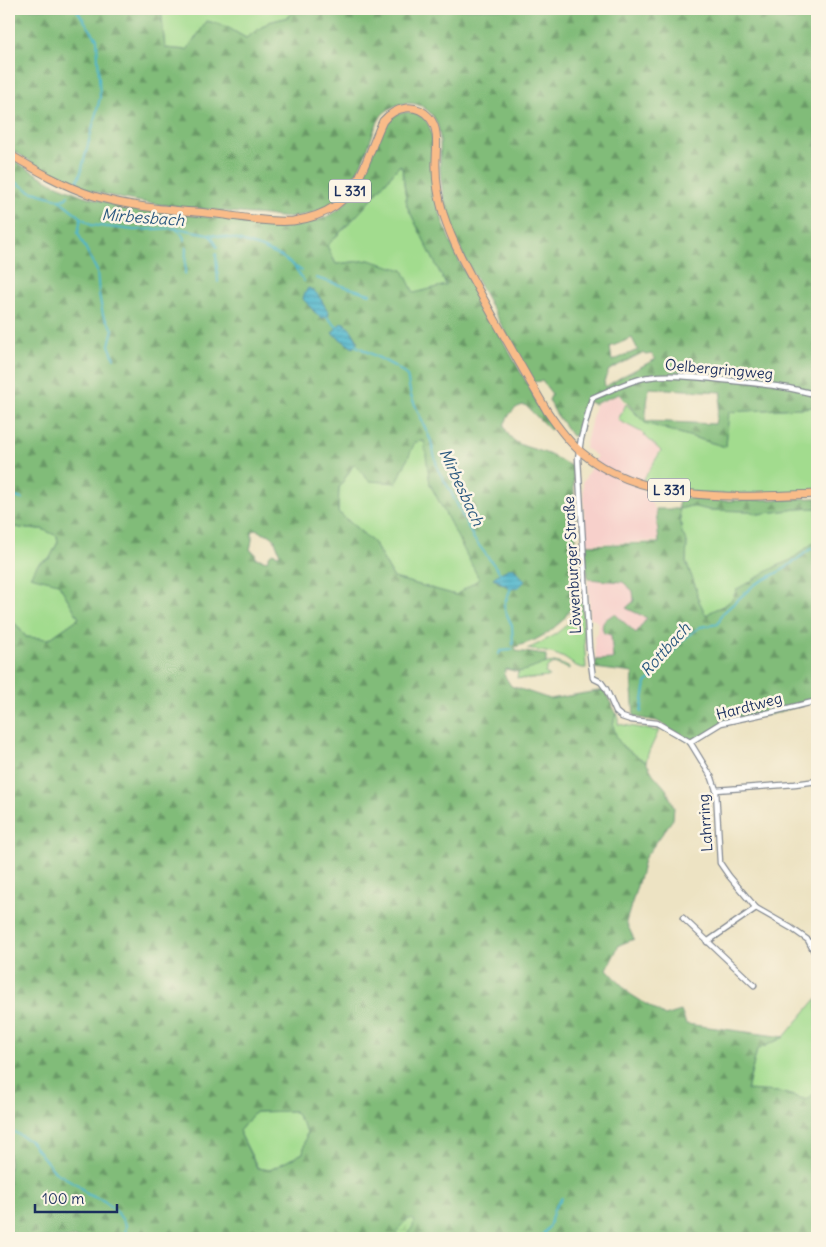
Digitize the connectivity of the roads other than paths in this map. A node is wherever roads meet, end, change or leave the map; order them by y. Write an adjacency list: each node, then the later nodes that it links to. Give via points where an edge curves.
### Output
1 (9, 154): 4 (main road, L 331, via 60,183 108,200 291,221 314,217 341,200 358,178 383,121 394,110 409,108 424,112 436,132 437,182 448,228 470,276 550,417)
2 (817, 394): 3 (street, Oelbergringweg, via 781,387 659,376 647,377)
3 (592, 398): 4 (street, Löwenburger Straße)
4 (579, 451): 5 (main road, L 331, via 618,475 673,491 722,496); 6 (street, Löwenburger Straße)
5 (817, 494)
6 (593, 678): 8 (street, Lahrring, via 601,682 616,712 622,717 657,724)
7 (817, 701): 8 (street, Hardtweg, via 721,723)
8 (690, 742): 10 (street, Lahrring)
9 (817, 781): 10 (street)
10 (716, 790): 11 (street, Lahrring, via 720,863)
11 (756, 908): 13 (street); 14 (street, Lahrring, via 808,940)
12 (683, 918): 13 (street)
13 (707, 942): 15 (street)
14 (817, 957)
15 (754, 985)

